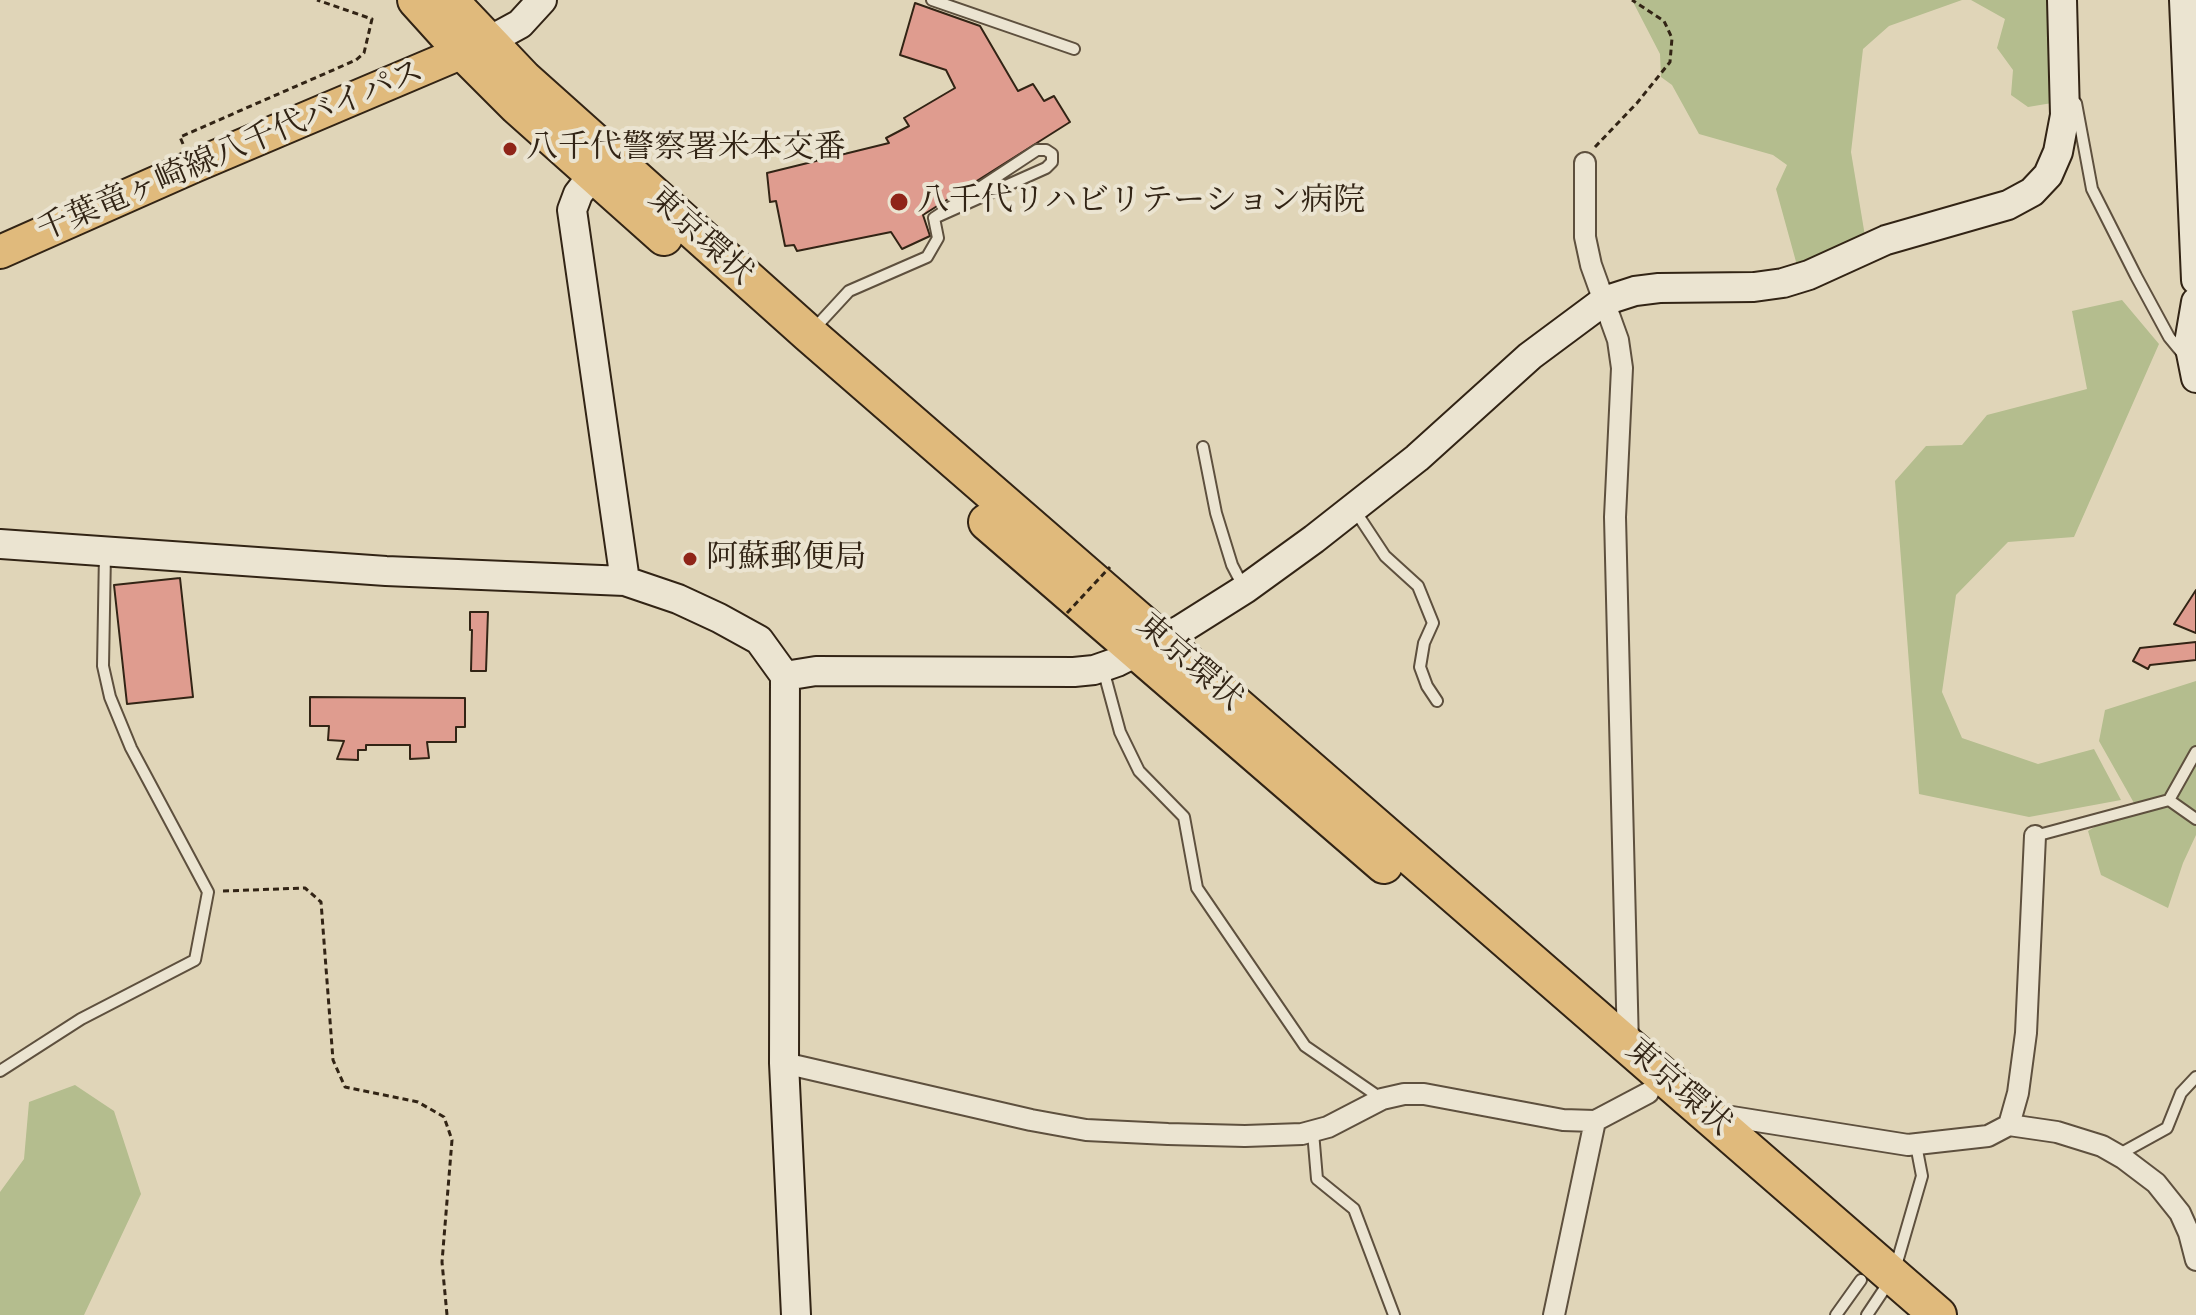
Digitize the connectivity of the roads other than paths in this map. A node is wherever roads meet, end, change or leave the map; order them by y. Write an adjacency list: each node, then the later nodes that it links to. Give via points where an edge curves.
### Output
1 (416, 0): 7 (highway, 東京環状)
2 (449, 0): 7 (highway, 東京環状)
3 (542, 0): 7 (street, via 520,24)
4 (932, 0): 8 (lane)
5 (2062, 0): 9 (street)
6 (2184, 0): 14 (street)
7 (475, 47): 11 (highway, 東京環状); 13 (main road, 千葉竜ヶ崎線八千代バイパス); 17 (highway, 東京環状, via 524,79)
8 (1074, 49)
9 (2065, 58): 15 (street, via 2065,115 2058,152 2048,175 2032,192 2008,205 1886,240 1783,283 1659,288); 18 (lane, via 2092,189 2169,337)
10 (1585, 163): 15 (street, via 1585,237)
11 (592, 176): 23 (street, via 572,210); 25 (highway, 東京環状)
12 (934, 218): 12 (lane, via 1037,150 1052,154 1046,168); 17 (lane, via 938,238 927,257 849,291)
13 (0, 252)
14 (2196, 280)
15 (1604, 301): 20 (street, via 1530,356); 33 (street, via 1622,368 1615,517)
16 (2196, 302): 18 (street, via 2189,343)
17 (809, 334): 25 (highway, 東京環状)
18 (2194, 371)
19 (1203, 447): 24 (lane, via 1216,513)
20 (1354, 509): 24 (street); 28 (lane, via 1385,556 1418,586 1433,623 1420,667)
21 (0, 544): 22 (street)
22 (105, 553): 23 (street); 35 (lane, via 103,666 110,697 137,761 208,892 195,960 81,1019)
23 (625, 581): 27 (street, via 678,599 759,640)
24 (1245, 589): 25 (street)
25 (1150, 647): 26 (street); 33 (highway, 東京環状); 37 (highway, 東京環状)
26 (1103, 667): 27 (street, via 1074,672 816,671); 38 (lane, via 1120,732 1139,771 1184,817 1197,888 1305,1046)
27 (785, 676): 34 (street)
28 (1437, 701)
29 (2196, 752): 30 (lane)
30 (2169, 800): 31 (lane); 32 (lane)
31 (2196, 819)
32 (2035, 836): 41 (street, via 2026,1033)
33 (1628, 1046): 39 (highway, 東京環状)
34 (784, 1063): 42 (street, via 1086,1130 1245,1136); 47 (street)
35 (0, 1071)
36 (2196, 1077): 44 (lane, via 2181,1093 2167,1128)
37 (1648, 1093): 40 (street); 46 (highway, 東京環状)
38 (1382, 1099): 40 (street, via 1424,1094 1563,1120); 42 (street)
39 (1713, 1117): 43 (street); 46 (highway, 東京環状)
40 (1595, 1121): 49 (street)
41 (2009, 1125): 43 (street, via 1988,1136); 44 (street, via 2057,1132)
42 (1313, 1132): 48 (lane, via 1317,1179 1354,1209)
43 (1916, 1145): 46 (lane, via 1922,1176)
44 (2118, 1155): 45 (street, via 2156,1183 2180,1213)
45 (2196, 1260)
46 (1880, 1296): 50 (lane); 51 (highway, 東京環状)
47 (796, 1315)
48 (1394, 1315)
49 (1554, 1315)
50 (1836, 1315)
51 (1938, 1315)

